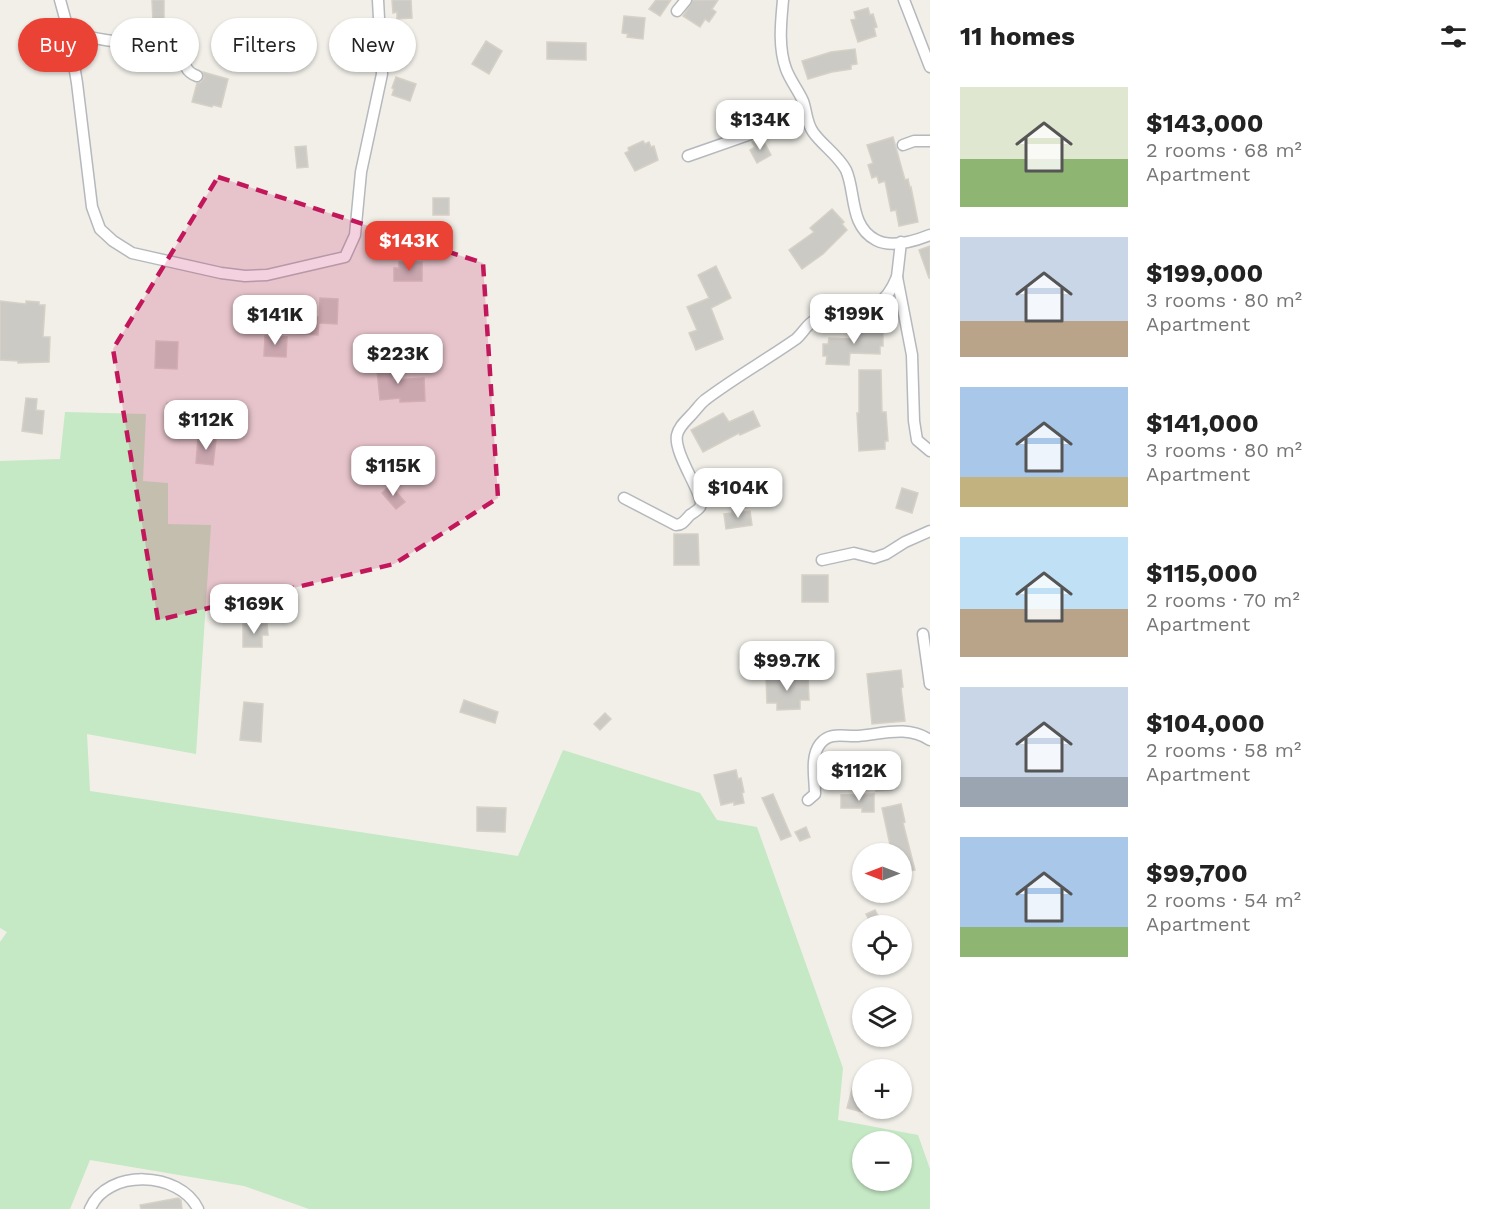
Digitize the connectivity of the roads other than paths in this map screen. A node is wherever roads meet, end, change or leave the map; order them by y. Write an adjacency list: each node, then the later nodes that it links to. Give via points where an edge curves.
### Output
1 (60, 0): 7 (street)
2 (378, 0): 10 (street, via 382,74 361,172 355,235 345,257 267,275 245,276 132,253 100,229 92,207)
3 (686, 0): 6 (street)
4 (783, 0): 12 (street, via 782,49 786,70 797,88)
5 (904, 0): 9 (street)
6 (677, 11)
7 (65, 18)
8 (98, 39): 11 (street, via 168,44 183,52 185,66)
9 (930, 67)
10 (74, 72)
11 (197, 76)
12 (807, 120): 15 (street, via 794,119); 17 (street, via 813,133 846,171 862,228 876,240)
13 (930, 141): 14 (street)
14 (903, 145)
15 (688, 156)
16 (930, 235): 17 (street)
17 (901, 242): 18 (street)
18 (897, 277): 19 (street, via 912,355 915,433); 20 (street, via 891,293 875,307 828,314 812,321 798,337 703,402 684,422 678,433 678,445 702,502 681,525)
19 (930, 451)
20 (624, 498)
21 (930, 531): 22 (street, via 874,558 854,553)
22 (822, 560)
23 (923, 634): 24 (street)
24 (930, 684)
25 (930, 740): 26 (street, via 922,734 894,730 858,736 832,735 820,743 814,756 815,794)
26 (808, 800)
27 (90, 1209): 28 (street, via 96,1197 110,1187 144,1179 179,1189 193,1198)
28 (198, 1209)

